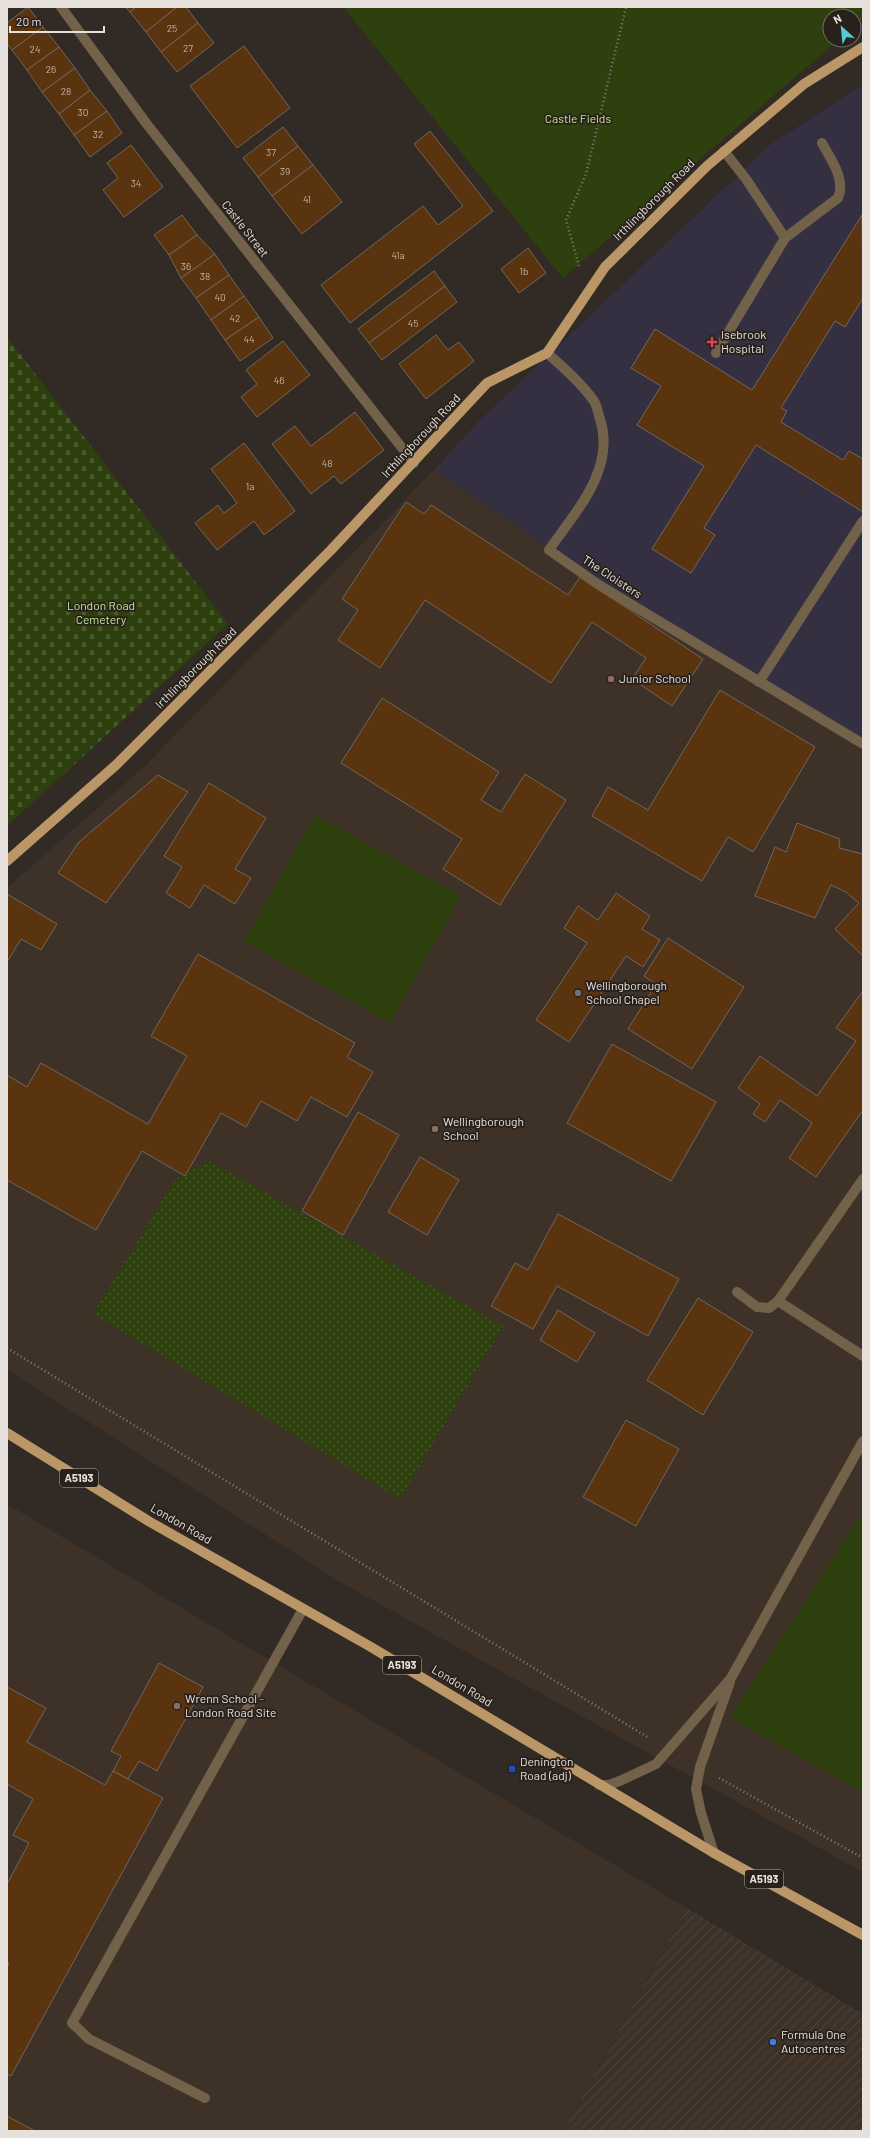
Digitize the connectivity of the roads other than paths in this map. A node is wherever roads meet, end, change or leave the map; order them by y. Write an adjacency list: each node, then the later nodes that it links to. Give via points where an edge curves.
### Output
1 (61, 7): 8 (street, Castle Street, via 146,123)
2 (863, 47): 4 (main road, Irthlingborough Road, via 804,84)
3 (822, 144): 5 (street, via 841,180 842,189 838,198)
4 (724, 151): 5 (street); 6 (main road, Irthlingborough Road, via 605,267)
5 (785, 238): 7 (street)
6 (547, 353): 8 (main road, Irthlingborough Road, via 488,383); 10 (street, The Cloisters, via 580,384 595,403 604,429 604,454 595,483 549,550 598,585)
7 (716, 353)
8 (414, 463): 12 (main road, Irthlingborough Road, via 331,550 116,765)
9 (863, 521): 10 (street)
10 (758, 682): 11 (street, The Cloisters)
11 (863, 744)
12 (7, 861)
13 (863, 1179): 15 (street)
14 (737, 1292): 15 (street, via 757,1307 769,1308)
15 (778, 1301): 16 (street)
16 (863, 1356)
17 (7, 1433): 19 (main road, London Road / A5193, via 150,1522)
18 (863, 1441): 20 (street)
19 (303, 1609): 21 (main road, London Road / A5193, via 398,1663); 24 (street, via 72,2023 89,2039)
20 (731, 1678): 21 (street, via 656,1764 622,1780); 22 (street, via 700,1767 696,1789)
21 (599, 1785): 22 (main road, London Road / A5193)
22 (714, 1853): 23 (main road, London Road / A5193)
23 (863, 1934)
24 (204, 2098)

